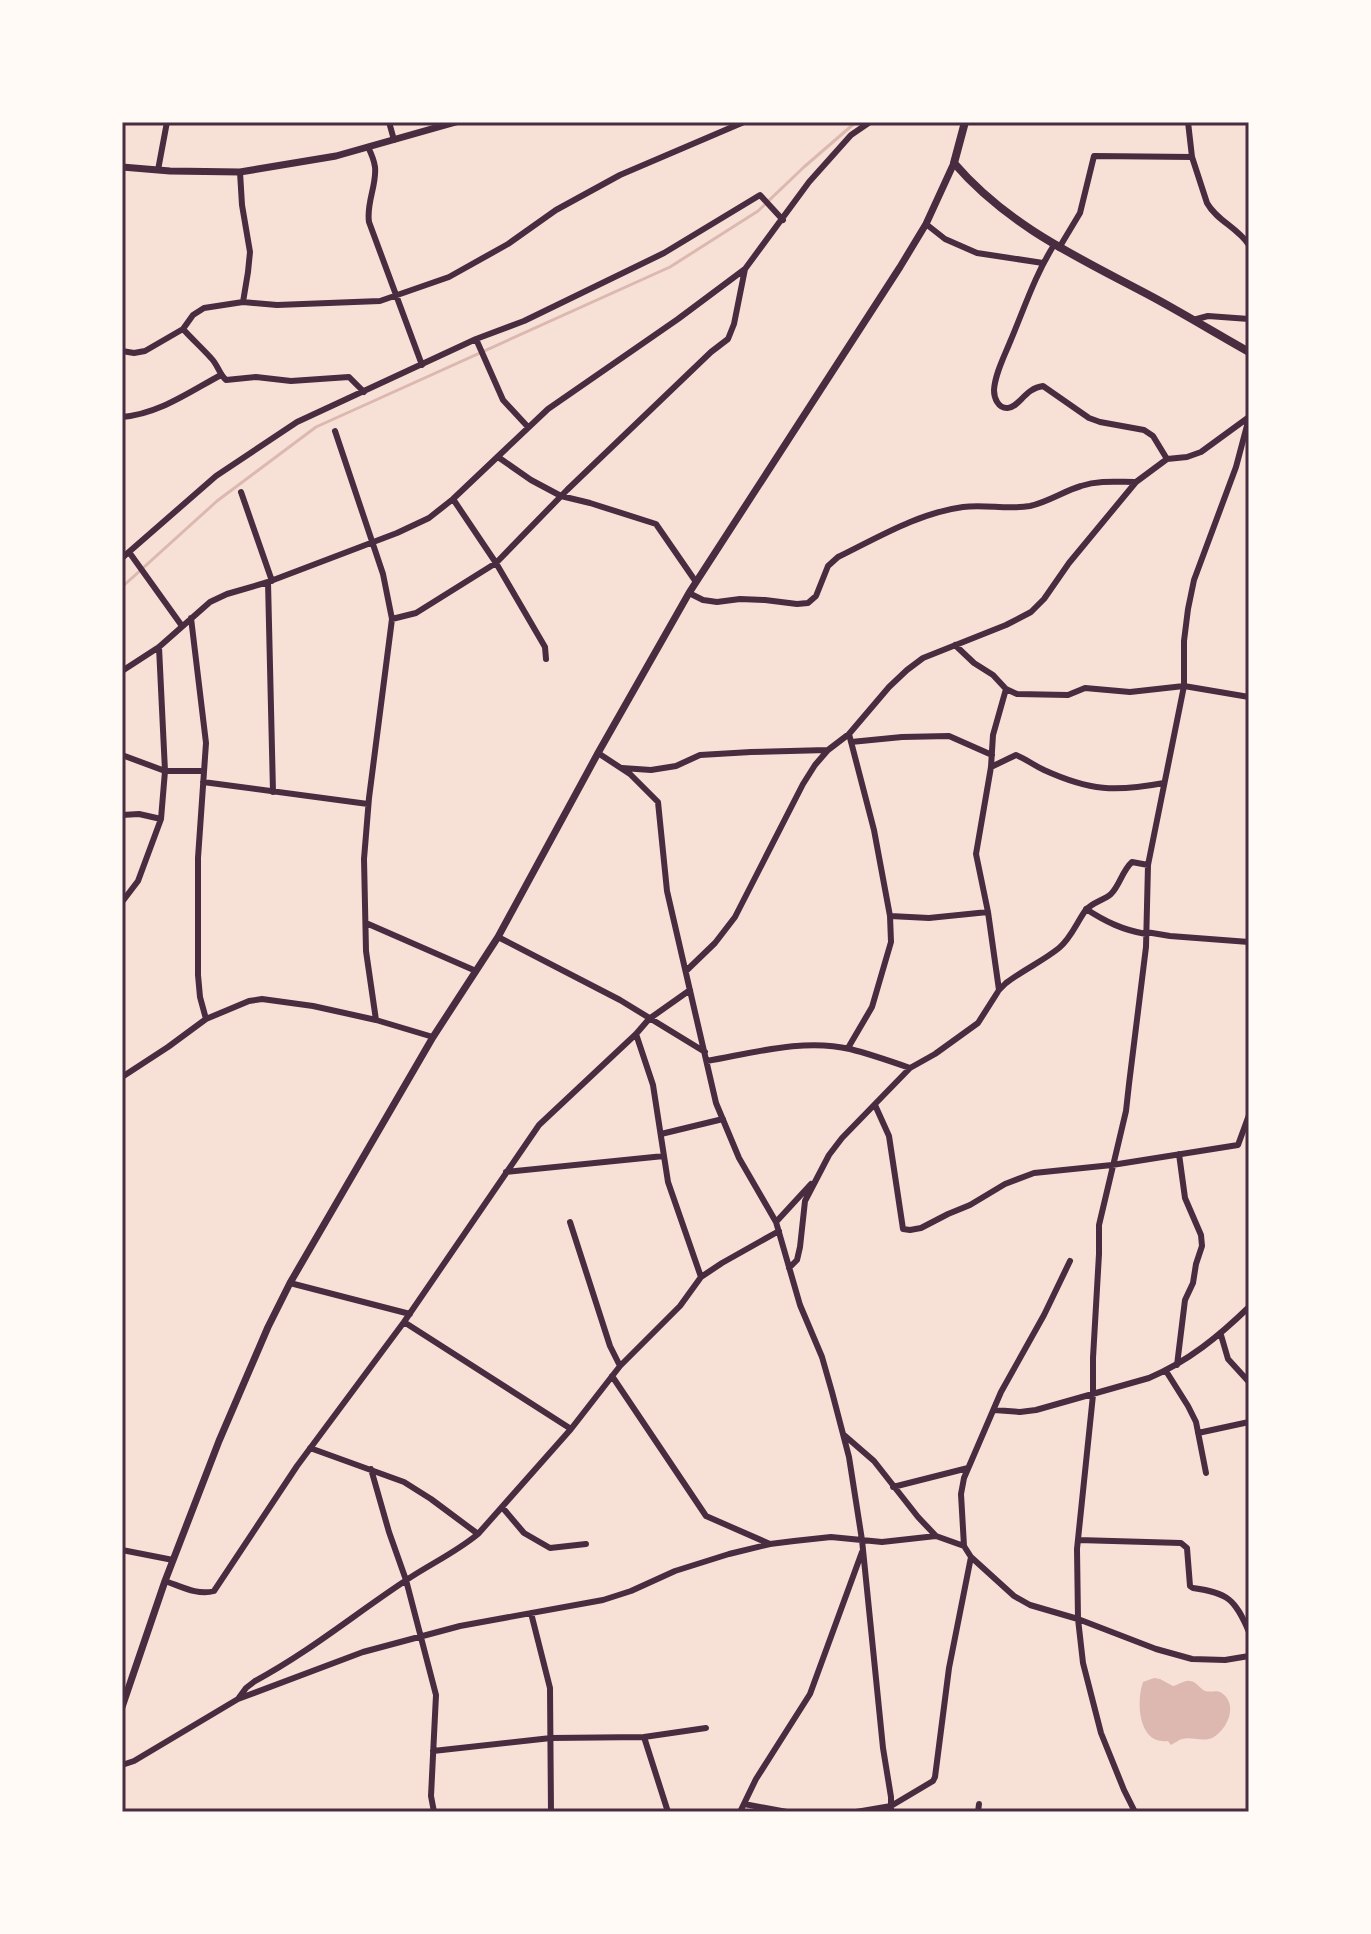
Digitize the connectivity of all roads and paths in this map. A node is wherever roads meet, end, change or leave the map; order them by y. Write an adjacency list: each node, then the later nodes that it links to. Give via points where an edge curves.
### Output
1 (167, 122): 13 (street)
2 (389, 122): 8 (street)
3 (456, 122): 8 (street)
4 (744, 122): 21 (street, via 620,175 449,277)
5 (870, 122): 15 (street, via 851,135 809,182)
6 (965, 122): 11 (main road)
7 (1188, 122): 10 (street)
8 (394, 140): 9 (street)
9 (368, 147): 14 (street); 21 (street, via 375,164 369,222)
10 (1192, 157): 17 (street, via 1211,210); 18 (street, via 1094,156 1080,213)
11 (954, 163): 16 (street); 18 (main road, via 1026,228)
12 (122, 167): 13 (street)
13 (158, 170): 14 (street)
14 (240, 172): 22 (street, via 250,252)
15 (783, 220): 20 (street); 26 (street, via 762,195 664,253)
16 (926, 224): 19 (street, via 977,253); 47 (street)
17 (1249, 245)
18 (1056, 246): 19 (street); 24 (main road)
19 (1043, 263): 37 (street, via 995,384 998,404 1011,408 1031,389 1043,386 1089,418 1144,430)
20 (745, 269): 34 (street); 40 (street, via 728,339)
21 (397, 296): 22 (street, via 380,301); 29 (street)
22 (243, 302): 25 (street, via 204,308)
23 (1249, 319): 24 (street)
24 (1193, 320): 28 (main road)
25 (183, 329): 27 (street, via 145,351); 30 (street, via 213,359)
26 (477, 342): 29 (street); 34 (street, via 503,400)
27 (122, 351)
28 (1249, 352)
29 (422, 365): 31 (street)
30 (221, 375): 31 (street, via 229,380 291,381 349,377); 32 (street, via 170,405)
31 (364, 392): 43 (street, via 297,422 216,476)
32 (122, 417)
33 (1249, 417): 37 (street, via 1201,452); 56 (street, via 1194,580 1184,641)
34 (528, 427): 36 (street)
35 (335, 431): 42 (street)
36 (498, 457): 40 (street); 41 (street)
37 (1167, 459): 38 (street)
38 (1136, 482): 48 (street, via 1097,482 1033,505 962,507 927,516 838,557 808,603 717,602); 52 (street, via 1031,612)
39 (241, 492): 46 (street)
40 (561, 496): 45 (street); 47 (street, via 656,524)
41 (453, 499): 42 (street, via 429,518); 45 (street)
42 (372, 542): 46 (street); 50 (street)
43 (131, 556): 44 (street); 51 (street)
44 (122, 558)
45 (496, 563): 50 (street, via 416,613); 54 (street, via 545,647)
46 (270, 582): 49 (street, via 227,594); 70 (street)
47 (696, 582): 48 (street)
48 (689, 593): 61 (street)
49 (191, 618): 51 (street); 67 (street, via 206,743)
50 (392, 619): 71 (street)
51 (182, 626): 53 (street)
52 (955, 645): 57 (street); 59 (street, via 907,670)
53 (159, 647): 55 (street); 66 (street)
54 (546, 659)
55 (122, 671)
56 (1184, 686): 57 (street, via 1130,692 1085,688 1068,695); 58 (street); 69 (street)
57 (1006, 689): 63 (street)
58 (1249, 697)
59 (850, 738): 60 (street); 63 (street, via 949,736); 78 (street)
60 (828, 750): 65 (street, via 700,755 676,766); 84 (street, via 803,784 735,917)
61 (598, 753): 65 (street); 81 (street)
62 (122, 755): 66 (street)
63 (992, 755): 64 (street)
64 (991, 767): 69 (street, via 1016,755 1093,787 1122,790); 77 (street, via 976,854)
65 (622, 768): 84 (street, via 658,802 667,891)
66 (165, 771): 67 (street); 73 (street)
67 (204, 771): 68 (street)
68 (203, 782): 70 (street); 87 (street, via 198,975)
69 (1164, 783): 74 (street)
70 (273, 792): 71 (street)
71 (368, 804): 79 (street)
72 (122, 815): 73 (street)
73 (161, 819): 75 (street, via 138,881)
74 (1148, 865): 76 (street, via 1132,862 1115,889); 80 (street)
75 (122, 902)
76 (1086, 909): 80 (street, via 1108,923); 86 (street, via 1059,948)
77 (988, 912): 78 (street); 86 (street)
78 (890, 916): 92 (street, via 891,942 872,1007)
79 (365, 923): 83 (street); 89 (street)
80 (1146, 933): 82 (street); 104 (street, via 1128,1097)
81 (498, 937): 83 (street); 88 (street)
82 (1249, 942)
83 (476, 971): 91 (street)
84 (686, 971): 85 (street)
85 (690, 990): 88 (street); 93 (street)
86 (999, 990): 95 (street, via 978,1023)
87 (206, 1019): 89 (street, via 262,999); 96 (street)
88 (649, 1019): 90 (street); 93 (street)
89 (376, 1020): 91 (street)
90 (636, 1034): 100 (street, via 653,1085); 105 (street, via 539,1125)
91 (433, 1037): 113 (street)
92 (848, 1048): 94 (street, via 808,1045); 95 (street)
93 (705, 1052): 94 (street)
94 (707, 1061): 99 (street)
95 (910, 1068): 97 (street)
96 (122, 1077)
97 (875, 1105): 104 (street, via 889,1136 903,1229 921,1228 1034,1173); 106 (street, via 842,1138)
98 (1249, 1115): 101 (street)
99 (723, 1119): 100 (street); 108 (street)
100 (661, 1134): 103 (street)
101 (1246, 1134): 102 (street, via 1238,1145)
102 (1179, 1154): 104 (street); 118 (street, via 1185,1198 1202,1246 1185,1300)
103 (664, 1156): 105 (street); 112 (street)
104 (1112, 1165): 123 (street, via 1098,1238)
105 (506, 1172): 115 (street)
106 (816, 1179): 108 (street); 111 (street, via 805,1201 797,1260)
107 (570, 1222): 119 (street)
108 (776, 1222): 109 (street)
109 (779, 1231): 111 (street); 112 (street)
110 (1070, 1261): 124 (street)
111 (789, 1268): 128 (street)
112 (701, 1277): 119 (street)
113 (290, 1283): 115 (street); 145 (street, via 225,1426)
114 (1249, 1307): 117 (street)
115 (410, 1314): 116 (street)
116 (404, 1322): 126 (street); 129 (street)
117 (1221, 1335): 118 (street); 122 (street, via 1228,1359)
118 (1177, 1365): 120 (street)
119 (620, 1366): 121 (street)
120 (1166, 1371): 123 (street); 127 (street)
121 (612, 1376): 126 (street); 140 (street, via 706,1516)
122 (1249, 1382)
123 (1093, 1395): 124 (street, via 1036,1410); 138 (street)
124 (994, 1410): 130 (street)
125 (1249, 1422): 127 (street)
126 (571, 1429): 134 (street)
127 (1198, 1433): 132 (street)
128 (843, 1434): 133 (street, via 874,1461); 137 (street)
129 (310, 1448): 131 (street); 147 (street, via 214,1591 197,1592)
130 (968, 1468): 133 (street); 141 (street, via 961,1494)
131 (371, 1469): 135 (street, via 418,1490); 146 (street)
132 (1206, 1473)
133 (893, 1487): 136 (street)
134 (502, 1507): 135 (street); 139 (street, via 524,1533 550,1548)
135 (478, 1534): 146 (street)
136 (936, 1536): 137 (street); 141 (street)
137 (862, 1540): 140 (street, via 831,1537); 142 (street)
138 (1078, 1540): 149 (street); 150 (street, via 1181,1543 1187,1548 1190,1586 1231,1600)
139 (586, 1544)
140 (770, 1544): 148 (street, via 675,1571 603,1600)
141 (964, 1546): 144 (street)
142 (863, 1549): 160 (street, via 810,1694); 161 (street)
143 (122, 1550): 145 (street)
144 (971, 1557): 149 (street, via 1021,1601); 161 (street, via 949,1668 937,1771 933,1781)
145 (173, 1560): 147 (street)
146 (406, 1580): 151 (street); 153 (street, via 255,1681)
147 (165, 1581): 154 (street)
148 (531, 1613): 151 (street); 157 (street, via 550,1688)
149 (1078, 1619): 152 (street, via 1192,1659); 168 (street, via 1101,1733)
150 (1249, 1632)
151 (421, 1635): 153 (street); 158 (street, via 436,1695)
152 (1249, 1656)
153 (238, 1699): 159 (street)
154 (122, 1707)
155 (706, 1728): 156 (street)
156 (644, 1737): 157 (street); 164 (street)
157 (551, 1738): 158 (street); 163 (street)
158 (433, 1751): 162 (street)
159 (122, 1765)
160 (744, 1804): 165 (street); 166 (street)
161 (891, 1809): 167 (street)
162 (434, 1812)
163 (551, 1812)
164 (668, 1812)
165 (740, 1812)
166 (787, 1812)
167 (856, 1812)
168 (1135, 1812)

